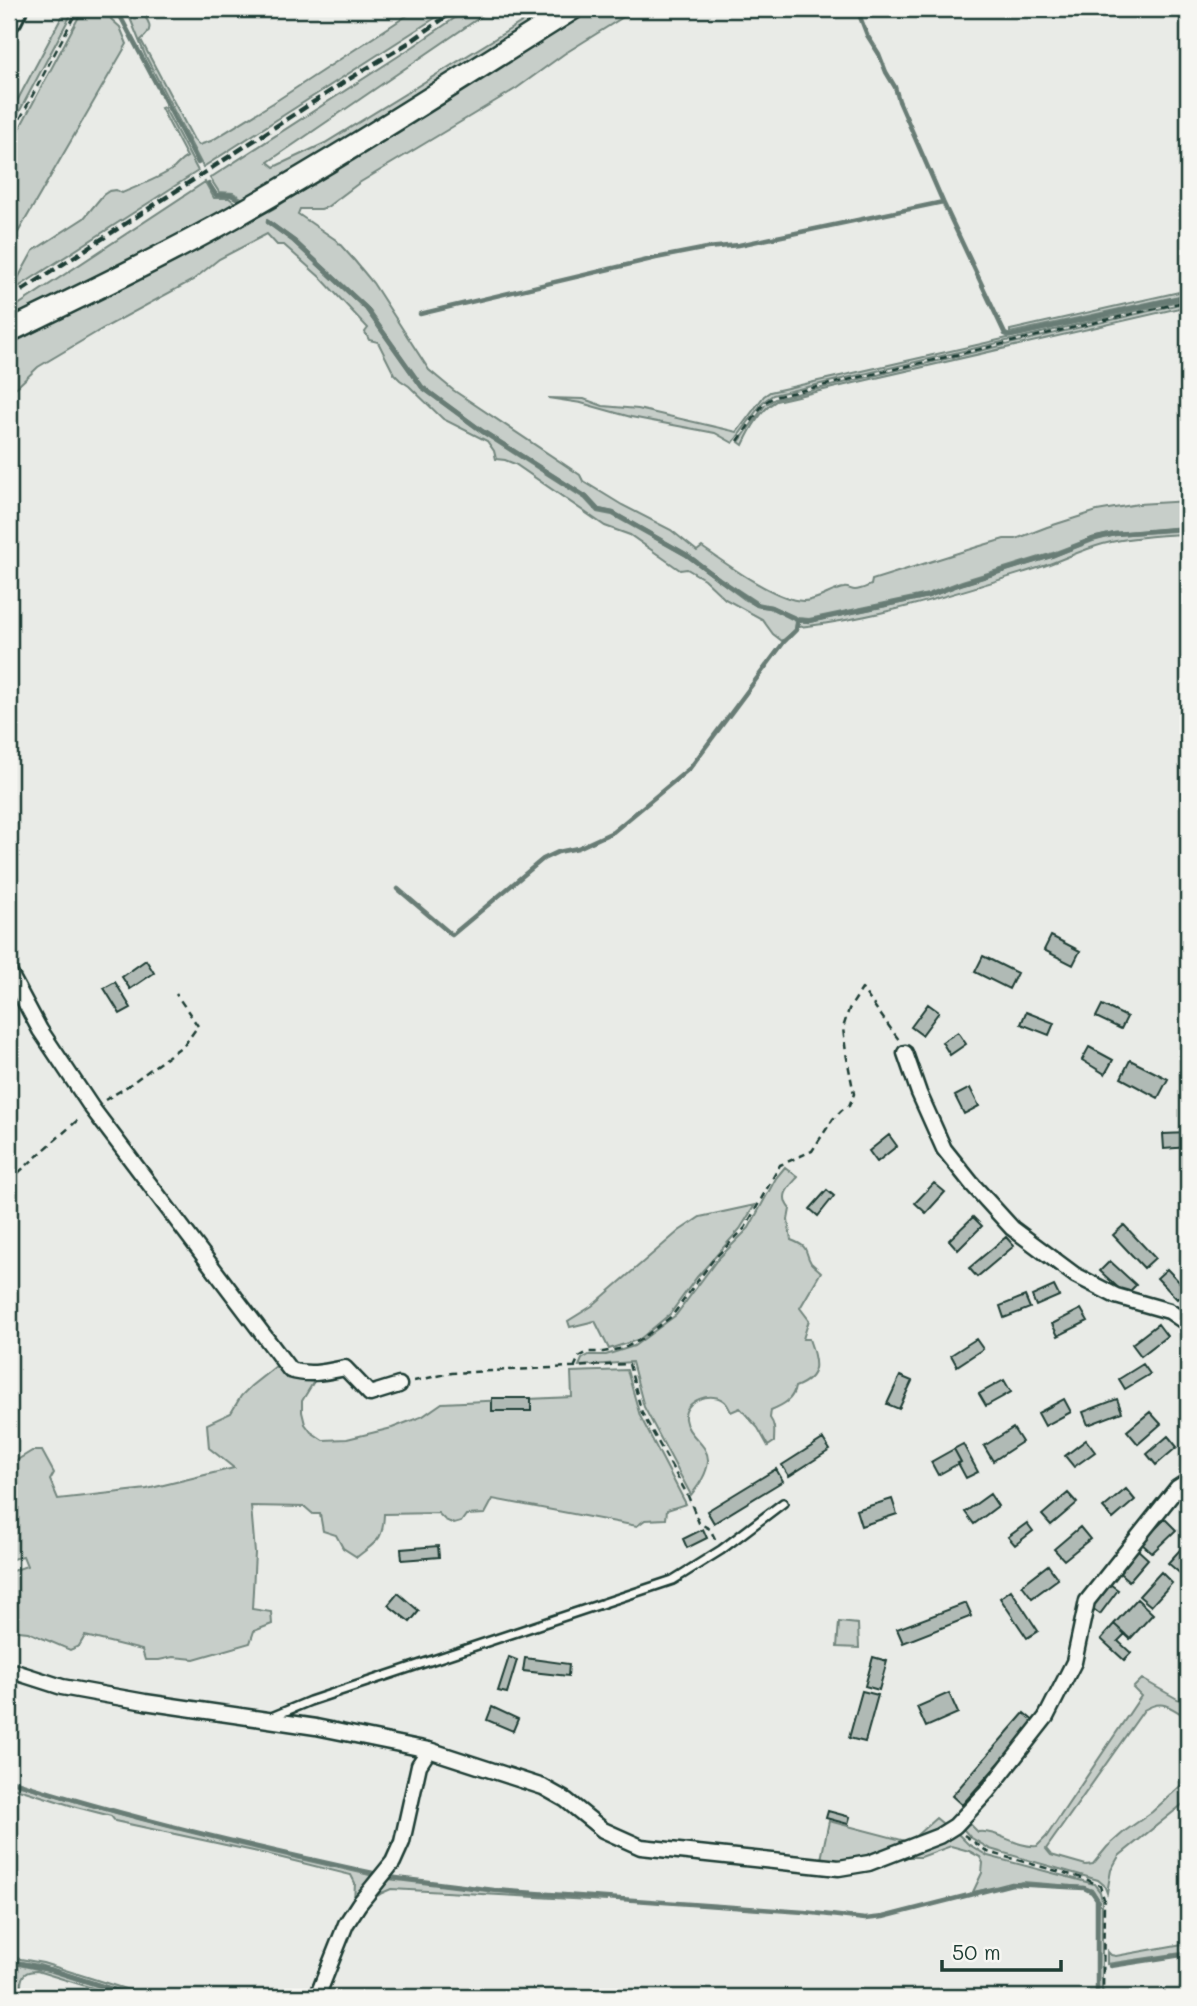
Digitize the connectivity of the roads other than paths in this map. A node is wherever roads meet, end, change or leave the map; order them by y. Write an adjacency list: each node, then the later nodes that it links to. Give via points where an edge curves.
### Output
1 (15, 9): 3 (highway)
2 (572, 9): 4 (main road, via 222,223)
3 (9, 19)
4 (9, 331)
5 (9, 972): 8 (street, via 40,1030 92,1108 289,1370 315,1374 345,1368 370,1394)
6 (905, 1053): 7 (street, via 944,1149 1012,1228 1075,1275 1116,1296 1169,1311)
7 (1188, 1324)
8 (399, 1385)
9 (1188, 1481): 13 (street, via 1177,1488 1087,1601 1074,1662 1046,1717 988,1792 939,1836 869,1863 839,1868 641,1847 603,1830 543,1787)
10 (783, 1503): 12 (lane, via 722,1550 673,1580)
11 (9, 1670): 12 (street, via 62,1687)
12 (265, 1719): 13 (street)
13 (429, 1750): 14 (street, via 419,1765 402,1842 393,1862 346,1924)
14 (317, 1997)

